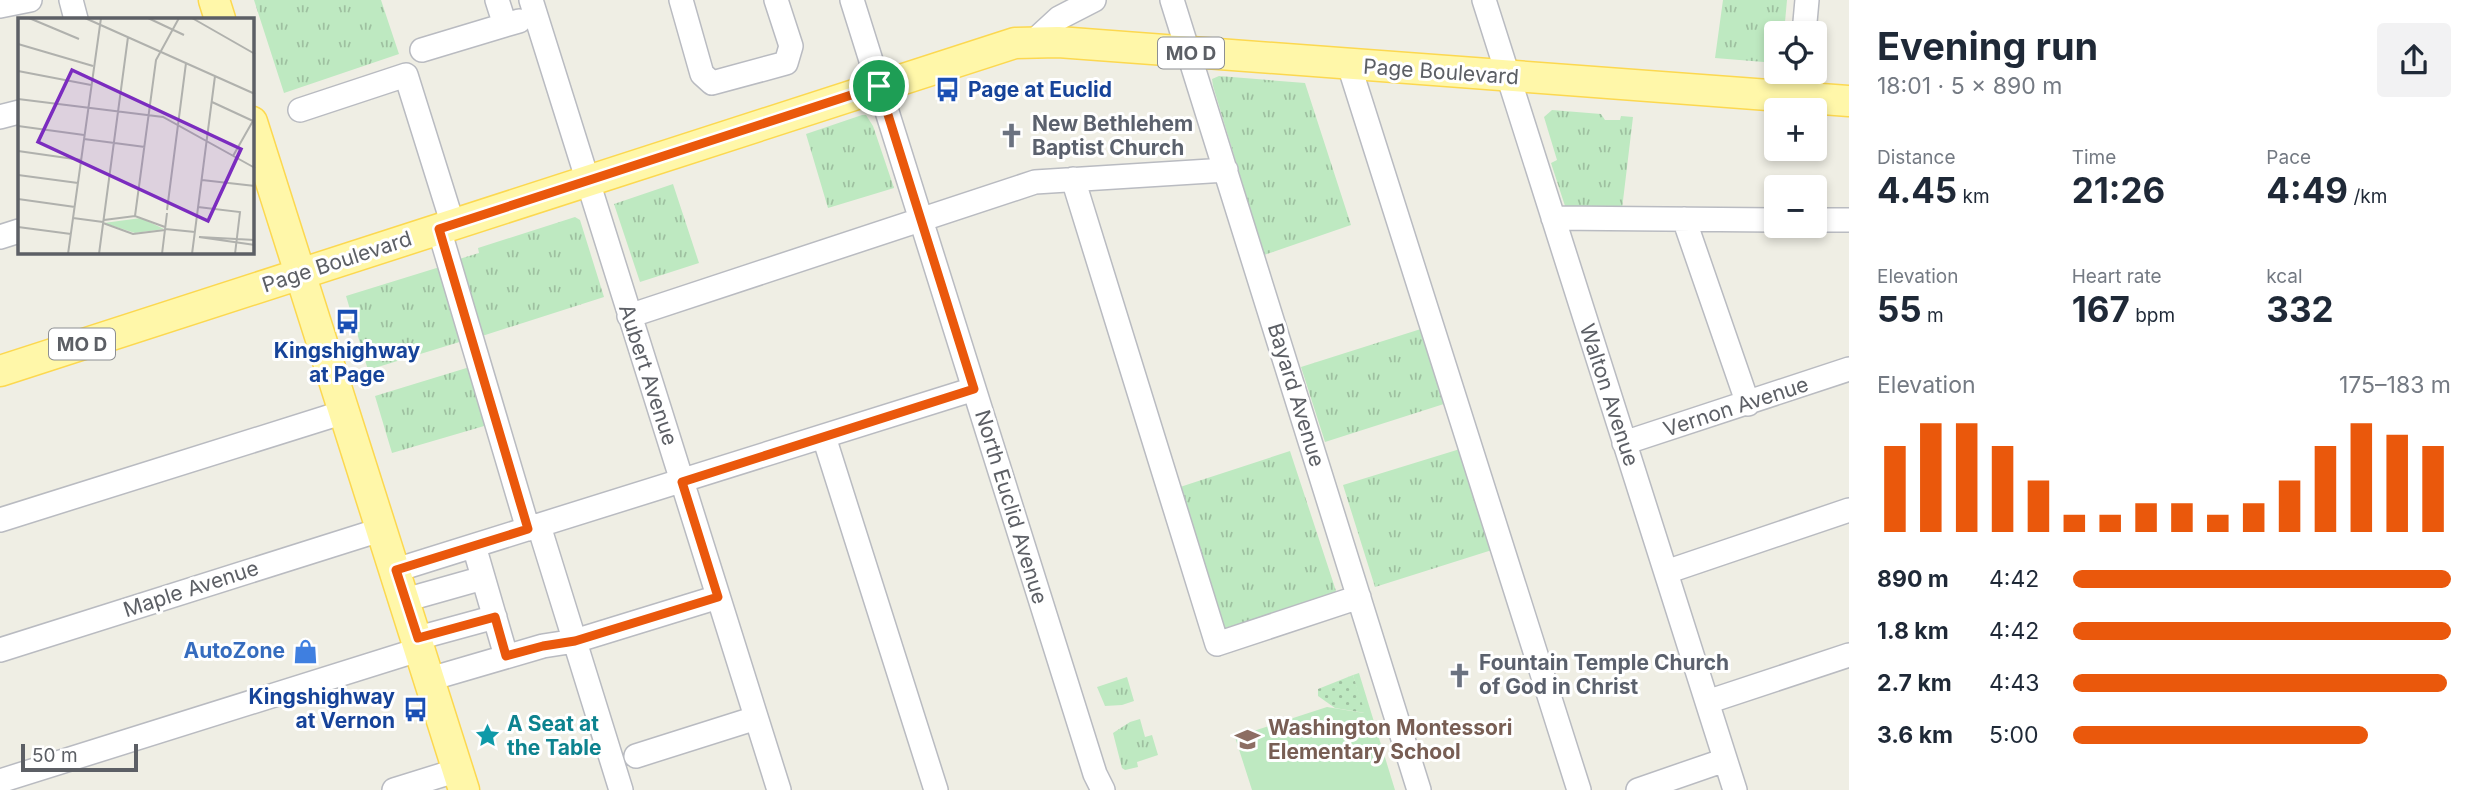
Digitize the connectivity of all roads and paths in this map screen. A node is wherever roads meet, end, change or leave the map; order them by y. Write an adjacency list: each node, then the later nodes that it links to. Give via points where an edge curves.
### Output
1 (30, 0): 12 (street)
2 (71, 0): 14 (street)
3 (214, 0): 15 (main road)
4 (497, 0): 17 (street)
5 (681, 0): 6 (street, via 702,74 712,83 786,63 791,46)
6 (776, 0)
7 (852, 0): 24 (street, North Euclid Avenue)
8 (1094, 0): 18 (street, via 1059,18)
9 (1172, 0): 20 (street, Bayard Avenue)
10 (1484, 0): 22 (street, Walton Avenue)
11 (1807, 0): 16 (street)
12 (0, 6)
13 (533, 8): 17 (street); 33 (street, Aubert Avenue)
14 (76, 18)
15 (220, 18)
16 (1805, 21)
17 (505, 25): 19 (street)
18 (1034, 41): 20 (main road, Page Boulevard / MO D); 24 (main road, Page Boulevard / MO D, via 997,47)
19 (422, 50)
20 (1189, 53): 21 (main road, Page Boulevard / MO D); 31 (street, Bayard Avenue)
21 (1349, 65): 22 (main road, Page Boulevard / MO D); 83 (street)
22 (1507, 76): 23 (main road, Page Boulevard / MO D); 34 (street, Walton Avenue)
23 (1800, 85): 25 (main road, Page Boulevard / MO D)
24 (879, 86): 33 (main road, Page Boulevard / MO D); 36 (street, North Euclid Avenue)
25 (1849, 101)
26 (300, 110): 40 (street, via 406,75)
27 (18, 112): 28 (street)
28 (0, 117)
29 (254, 136): 30 (main road)
30 (258, 163): 43 (main road)
31 (1226, 170): 32 (street); 62 (street, Bayard Avenue)
32 (1073, 180): 36 (street, via 1035,182); 62 (street, via 1217,644)
33 (587, 181): 40 (main road, Page Boulevard / MO D); 44 (street, Aubert Avenue)
34 (1553, 218): 35 (street); 51 (street, Walton Avenue)
35 (1684, 219): 37 (street); 48 (street)
36 (921, 220): 44 (street); 47 (street, North Euclid Avenue)
37 (1764, 220)
38 (1827, 220): 39 (street)
39 (1849, 220)
40 (446, 227): 43 (main road, Page Boulevard / MO D); 55 (street)
41 (18, 231): 42 (street)
42 (0, 237)
43 (301, 274): 46 (main road, Page Boulevard / MO D); 49 (main road)
44 (629, 316): 52 (street, Aubert Avenue)
45 (1849, 369): 48 (street, Vernon Avenue)
46 (0, 370)
47 (974, 389): 50 (street); 77 (street, North Euclid Avenue)
48 (1748, 404): 51 (street, Vernon Avenue)
49 (344, 412): 54 (street); 56 (main road)
50 (824, 437): 52 (street); 81 (street)
51 (1624, 443): 59 (street, Walton Avenue)
52 (682, 482): 55 (street); 61 (street, Aubert Avenue)
53 (1849, 510): 59 (street)
54 (0, 520)
55 (534, 527): 57 (street); 65 (street)
56 (383, 529): 58 (main road); 67 (street, Maple Avenue)
57 (474, 546): 58 (street); 60 (street)
58 (396, 570): 63 (main road)
59 (1666, 572): 71 (street, Walton Avenue)
60 (483, 578): 63 (street); 64 (street)
61 (718, 597): 65 (street); 72 (street, Aubert Avenue)
62 (1359, 597): 82 (street, Bayard Avenue)
63 (405, 600): 66 (main road)
64 (495, 617): 66 (street); 69 (street)
65 (575, 641): 69 (street); 79 (street)
66 (419, 644): 70 (main road); 76 (street)
67 (0, 650)
68 (1849, 655): 71 (street)
69 (506, 656): 70 (street)
70 (430, 679): 75 (main road)
71 (1707, 702): 74 (street, Walton Avenue)
72 (756, 718): 73 (street); 80 (street, Aubert Avenue)
73 (636, 756)
74 (1725, 760): 84 (street); 85 (street, Walton Avenue)
75 (461, 780): 78 (street)
76 (0, 781)
77 (1098, 785)
78 (394, 790)
79 (621, 790)
80 (779, 790)
81 (936, 790)
82 (1419, 790)
83 (1579, 790)
84 (1639, 790)
85 (1735, 790)

